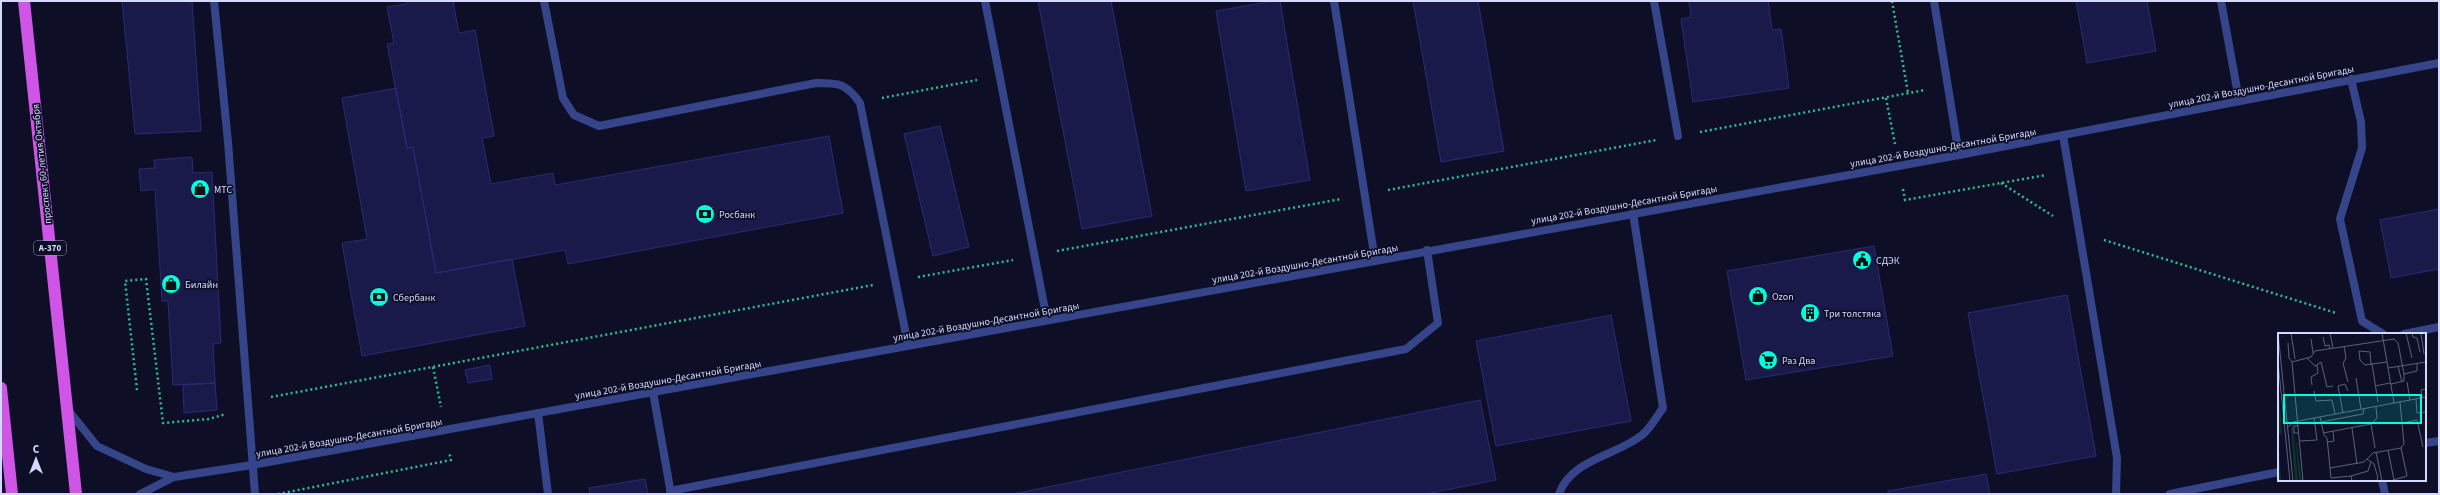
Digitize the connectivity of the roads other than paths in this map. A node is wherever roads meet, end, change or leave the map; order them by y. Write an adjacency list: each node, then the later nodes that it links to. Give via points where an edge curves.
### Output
1 (24, 1): 25 (highway, проспект 60-летия Октября / А-370)
2 (214, 1): 29 (street, via 228,142)
3 (544, 1): 22 (street, via 563,98 574,115 599,126 816,83 840,83 852,92 860,103)
4 (985, 1): 18 (street)
5 (1334, 1): 17 (street)
6 (1654, 1): 13 (street)
7 (1934, 1): 14 (street)
8 (2221, 1): 11 (street)
9 (2439, 63): 10 (street, улица 202-й Воздушно-Десантной Бригады)
10 (2351, 79): 11 (street, улица 202-й Воздушно-Десантной Бригады); 20 (street, via 2361,122 2362,148 2340,219 2362,321)
11 (2239, 100): 12 (street, улица 202-й Воздушно-Десантной Бригады)
12 (2063, 135): 14 (street, улица 202-й Воздушно-Десантной Бригады); 40 (street, via 2117,458)
13 (1678, 136)
14 (1959, 155): 15 (street, улица 202-й Воздушно-Десантной Бригады)
15 (1633, 213): 16 (street, улица 202-й Воздушно-Десантной Бригады); 39 (street, via 1663,408 1643,435 1583,466 1563,482)
16 (1427, 250): 17 (street, улица 202-й Воздушно-Десантной Бригады); 33 (street, via 1438,323 1406,349)
17 (1376, 260): 18 (street, улица 202-й Воздушно-Десантной Бригады)
18 (1047, 320): 22 (street, улица 202-й Воздушно-Десантной Бригады)
19 (2439, 327): 21 (street)
20 (2381, 333)
21 (2409, 333)
22 (908, 345): 24 (street, улица 202-й Воздушно-Десантной Бригады)
23 (1, 388): 34 (highway)
24 (653, 392): 26 (street, улица 202-й Воздушно-Десантной Бригады); 33 (street)
25 (67, 408): 31 (street, улица 202-й Воздушно-Десантной Бригады, via 97,446 146,469); 35 (highway, проспект 60-летия Октября / А-370)
26 (538, 413): 29 (street, улица 202-й Воздушно-Десантной Бригады); 38 (street)
27 (2439, 441): 28 (street)
28 (2426, 443)
29 (252, 465): 31 (street, улица 202-й Воздушно-Десантной Бригады); 37 (street)
30 (2278, 472): 41 (street)
31 (174, 477): 36 (street, улица 202-й Воздушно-Десантной Бригады)
32 (2382, 481): 42 (street)
33 (671, 493)
34 (12, 494)
35 (76, 494)
36 (140, 494)
37 (255, 494)
38 (548, 494)
39 (1559, 494)
40 (2116, 494)
41 (2170, 494)
42 (2385, 494)

